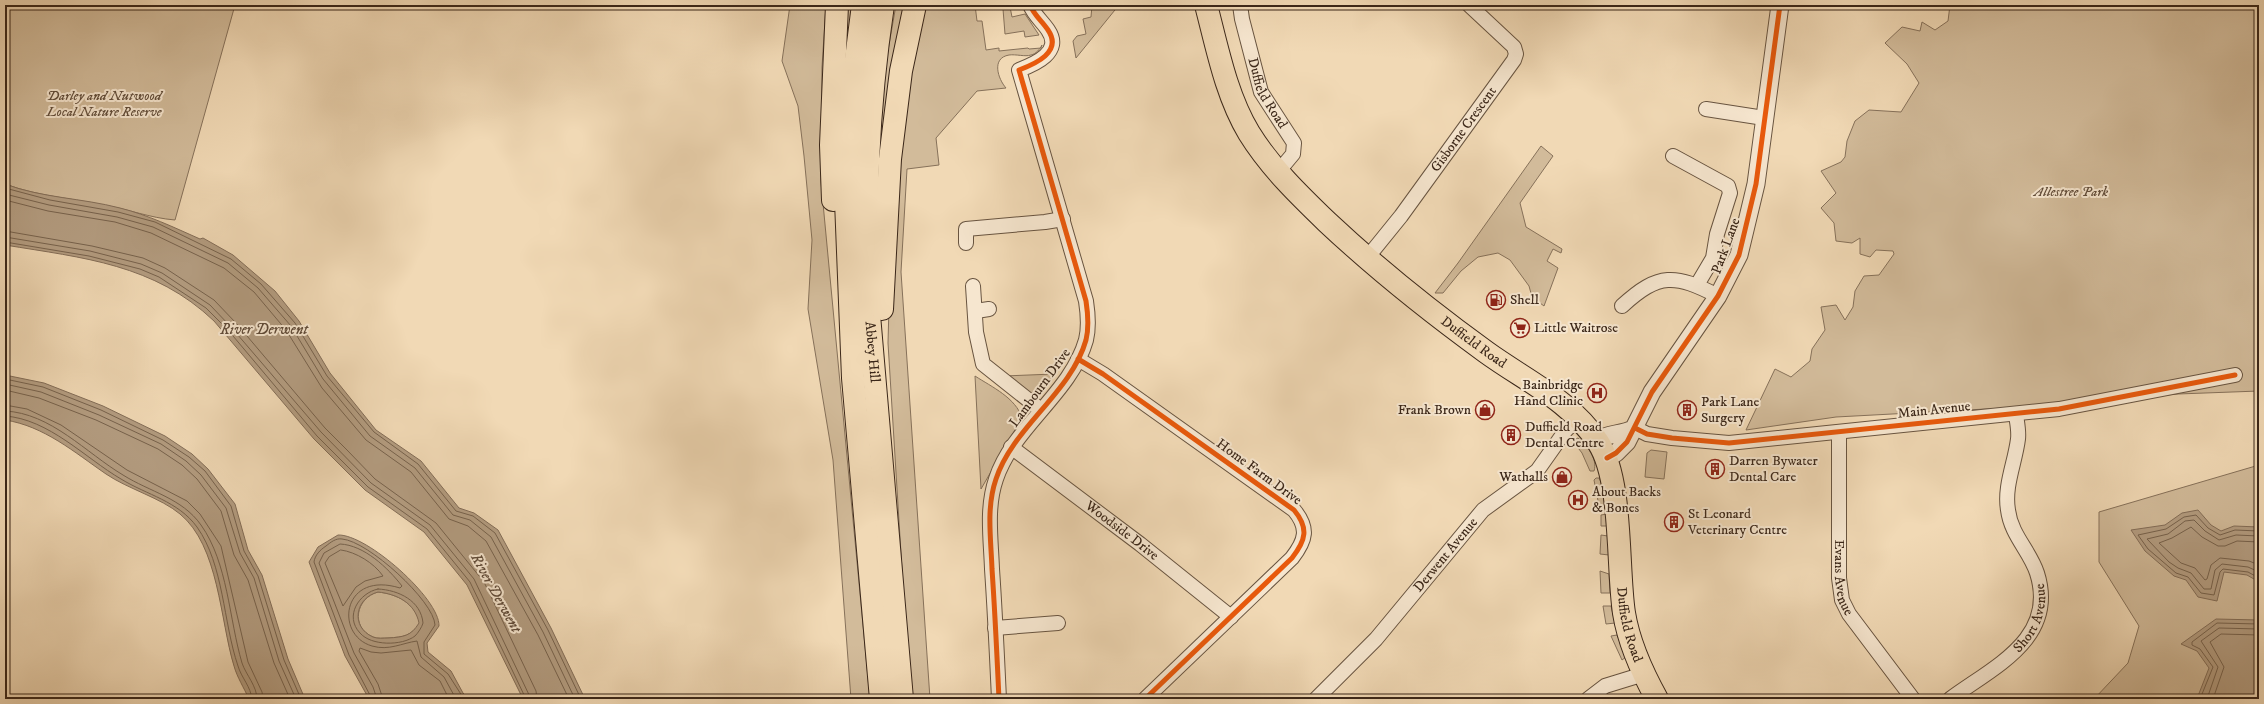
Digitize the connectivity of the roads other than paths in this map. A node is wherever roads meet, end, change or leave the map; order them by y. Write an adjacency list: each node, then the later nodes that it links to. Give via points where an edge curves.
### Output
1 (837, 5): 23 (highway, via 831,146 835,246)
2 (863, 5): 23 (highway, Abbey Hill, via 852,90 846,200)
3 (884, 5): 24 (highway, Abbey Hill, via 874,67 867,160 869,315)
4 (915, 5): 24 (highway, via 901,71 890,159)
5 (1030, 5): 14 (street, Lambourn Drive, via 1051,35 1052,46 1041,60 1019,70)
6 (1206, 5): 13 (highway, Duffield Road, via 1220,59 1239,114 1249,133)
7 (1240, 5): 13 (street, Duffield Road, via 1261,92 1294,143 1294,154)
8 (1469, 5): 16 (street, Gisborne Crescent, via 1514,47 1514,60 1401,216)
9 (1780, 5): 11 (street, Park Lane)
10 (1706, 109): 11 (street)
11 (1764, 118): 19 (street, Park Lane, via 1749,222 1739,255)
12 (1673, 156): 17 (street, via 1728,186 1730,193 1717,234 1713,258)
13 (1278, 172): 16 (highway, Duffield Road, via 1297,194)
14 (1063, 219): 15 (street, via 966,229); 21 (street, Lambourn Drive, via 1086,301 1088,319 1086,340)
15 (966, 243)
16 (1367, 258): 27 (highway, Duffield Road, via 1450,326 1556,398)
17 (1697, 285): 19 (street); 20 (street, via 1678,279 1656,282 1645,287)
18 (972, 286): 25 (street, via 982,310 976,332 984,364)
19 (1718, 296): 28 (street, Park Lane, via 1652,392)
20 (1622, 306)
21 (1078, 359): 25 (street, Lambourn Drive); 32 (street, Home Farm Drive, via 1103,374 1294,510 1300,518 1304,539 1299,549)
22 (2235, 375): 26 (street, Main Avenue, via 2127,397)
23 (853, 378): 36 (highway, Abbey Hill)
24 (877, 392): 37 (highway, Abbey Hill)
25 (1041, 410): 30 (street, Lambourn Drive)
26 (2016, 415): 29 (street, Main Avenue); 44 (street, Short Avenue, via 2018,438 2008,490 2008,511 2016,537 2037,573 2041,598 2038,616 2022,646)
27 (1579, 417): 31 (highway, Duffield Road); 40 (street, Derwent Avenue, via 1566,430 1537,471 1483,510 1372,644)
28 (1635, 428): 29 (street, Main Avenue, via 1647,434 1726,443); 31 (street, via 1626,433 1608,434)
29 (1839, 433): 43 (street, Evans Avenue, via 1838,552 1842,600 1849,614)
30 (1011, 447): 32 (street, Woodside Drive, via 1140,544); 34 (street, Lambourn Drive, via 1001,465 990,504)
31 (1602, 449): 35 (highway, Duffield Road, via 1616,501 1625,616 1634,651)
32 (1231, 617): 39 (street, Home Farm Drive)
33 (1058, 623): 34 (street)
34 (995, 628): 38 (street, Lambourn Drive)
35 (1644, 674): 41 (street, via 1605,686); 42 (highway, Duffield Road)
36 (881, 699)
37 (902, 699)
38 (999, 699)
39 (1145, 699)
40 (1316, 699)
41 (1588, 699)
42 (1657, 699)
43 (1913, 699)
44 (1950, 699)

